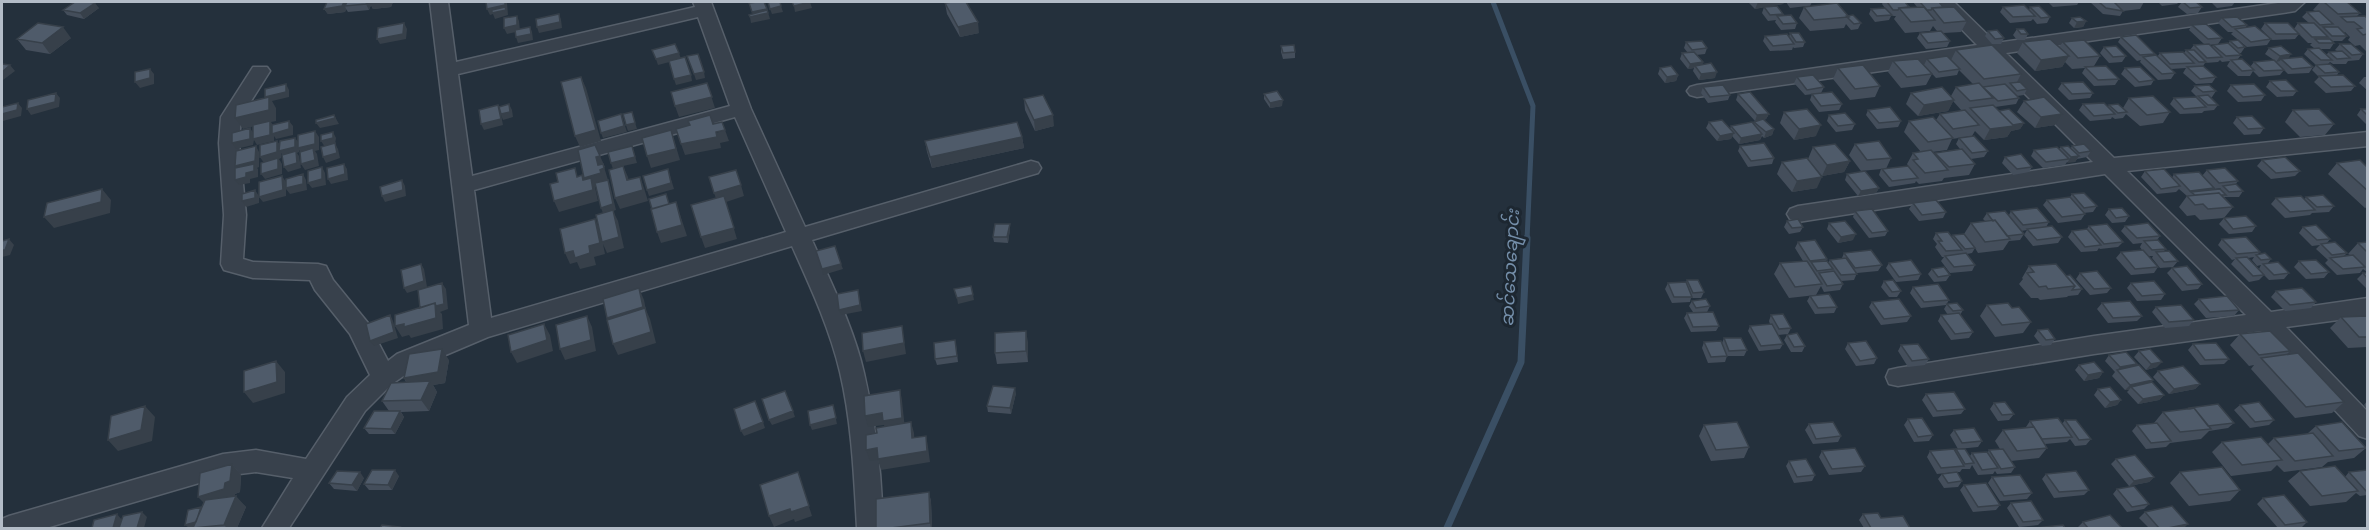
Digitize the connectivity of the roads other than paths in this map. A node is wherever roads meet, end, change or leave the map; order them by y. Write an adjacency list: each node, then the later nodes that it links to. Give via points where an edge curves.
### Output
1 (439, 2): 8 (street)
2 (1944, 2): 7 (street)
3 (2197, 2): 6 (street)
4 (2296, 2): 6 (street, via 2289,7)
5 (704, 6): 8 (street); 11 (street)
6 (2217, 18): 7 (street)
7 (1990, 48): 10 (street); 13 (street)
8 (448, 70): 15 (street)
9 (260, 71): 21 (street, via 231,117 228,143 235,215 232,264 253,270 318,272 323,284 360,329)
10 (1697, 91)
11 (741, 110): 15 (street); 17 (street)
12 (2367, 139): 13 (street)
13 (2109, 166): 16 (street); 19 (street)
14 (1031, 168): 17 (street)
15 (463, 186): 20 (street)
16 (1798, 214)
17 (798, 237): 20 (street); 27 (street, via 852,372 864,438)
18 (2367, 307): 19 (street)
19 (2267, 322): 22 (street); 23 (street)
20 (481, 330): 21 (street, via 406,361)
21 (383, 377): 24 (street, via 356,404)
22 (1898, 377)
23 (2367, 429)
24 (313, 471): 25 (street, via 256,461 223,465); 26 (street)
25 (9, 528)
26 (275, 528)
27 (870, 528)

